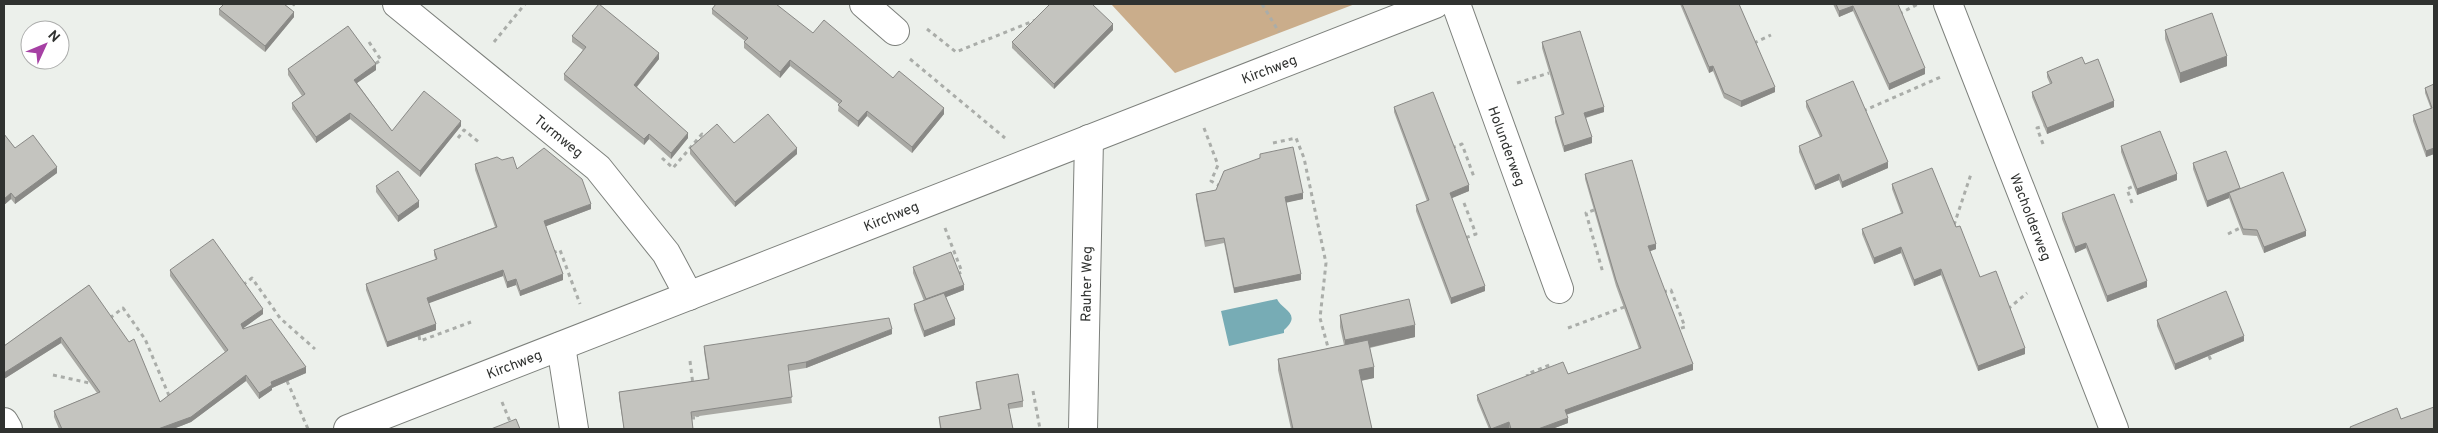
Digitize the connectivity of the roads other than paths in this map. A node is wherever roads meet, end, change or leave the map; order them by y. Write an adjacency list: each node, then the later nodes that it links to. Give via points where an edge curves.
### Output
1 (397, 4): 9 (street, Turmweg, via 598,168 666,253)
2 (864, 4): 6 (street)
3 (1435, 4): 7 (street, Kirchweg)
4 (1456, 4): 8 (street, Holunderweg)
5 (1948, 4): 16 (street, Wacholderweg)
6 (895, 30)
7 (1089, 139): 9 (street, Kirchweg); 15 (street, Rauher Weg)
8 (1559, 289)
9 (690, 296): 10 (street, Kirchweg)
10 (560, 346): 13 (street, Kirchweg); 14 (street)
11 (4, 422): 12 (street)
12 (8, 429)
13 (348, 429)
14 (574, 429)
15 (1083, 429)
16 (2114, 429)

